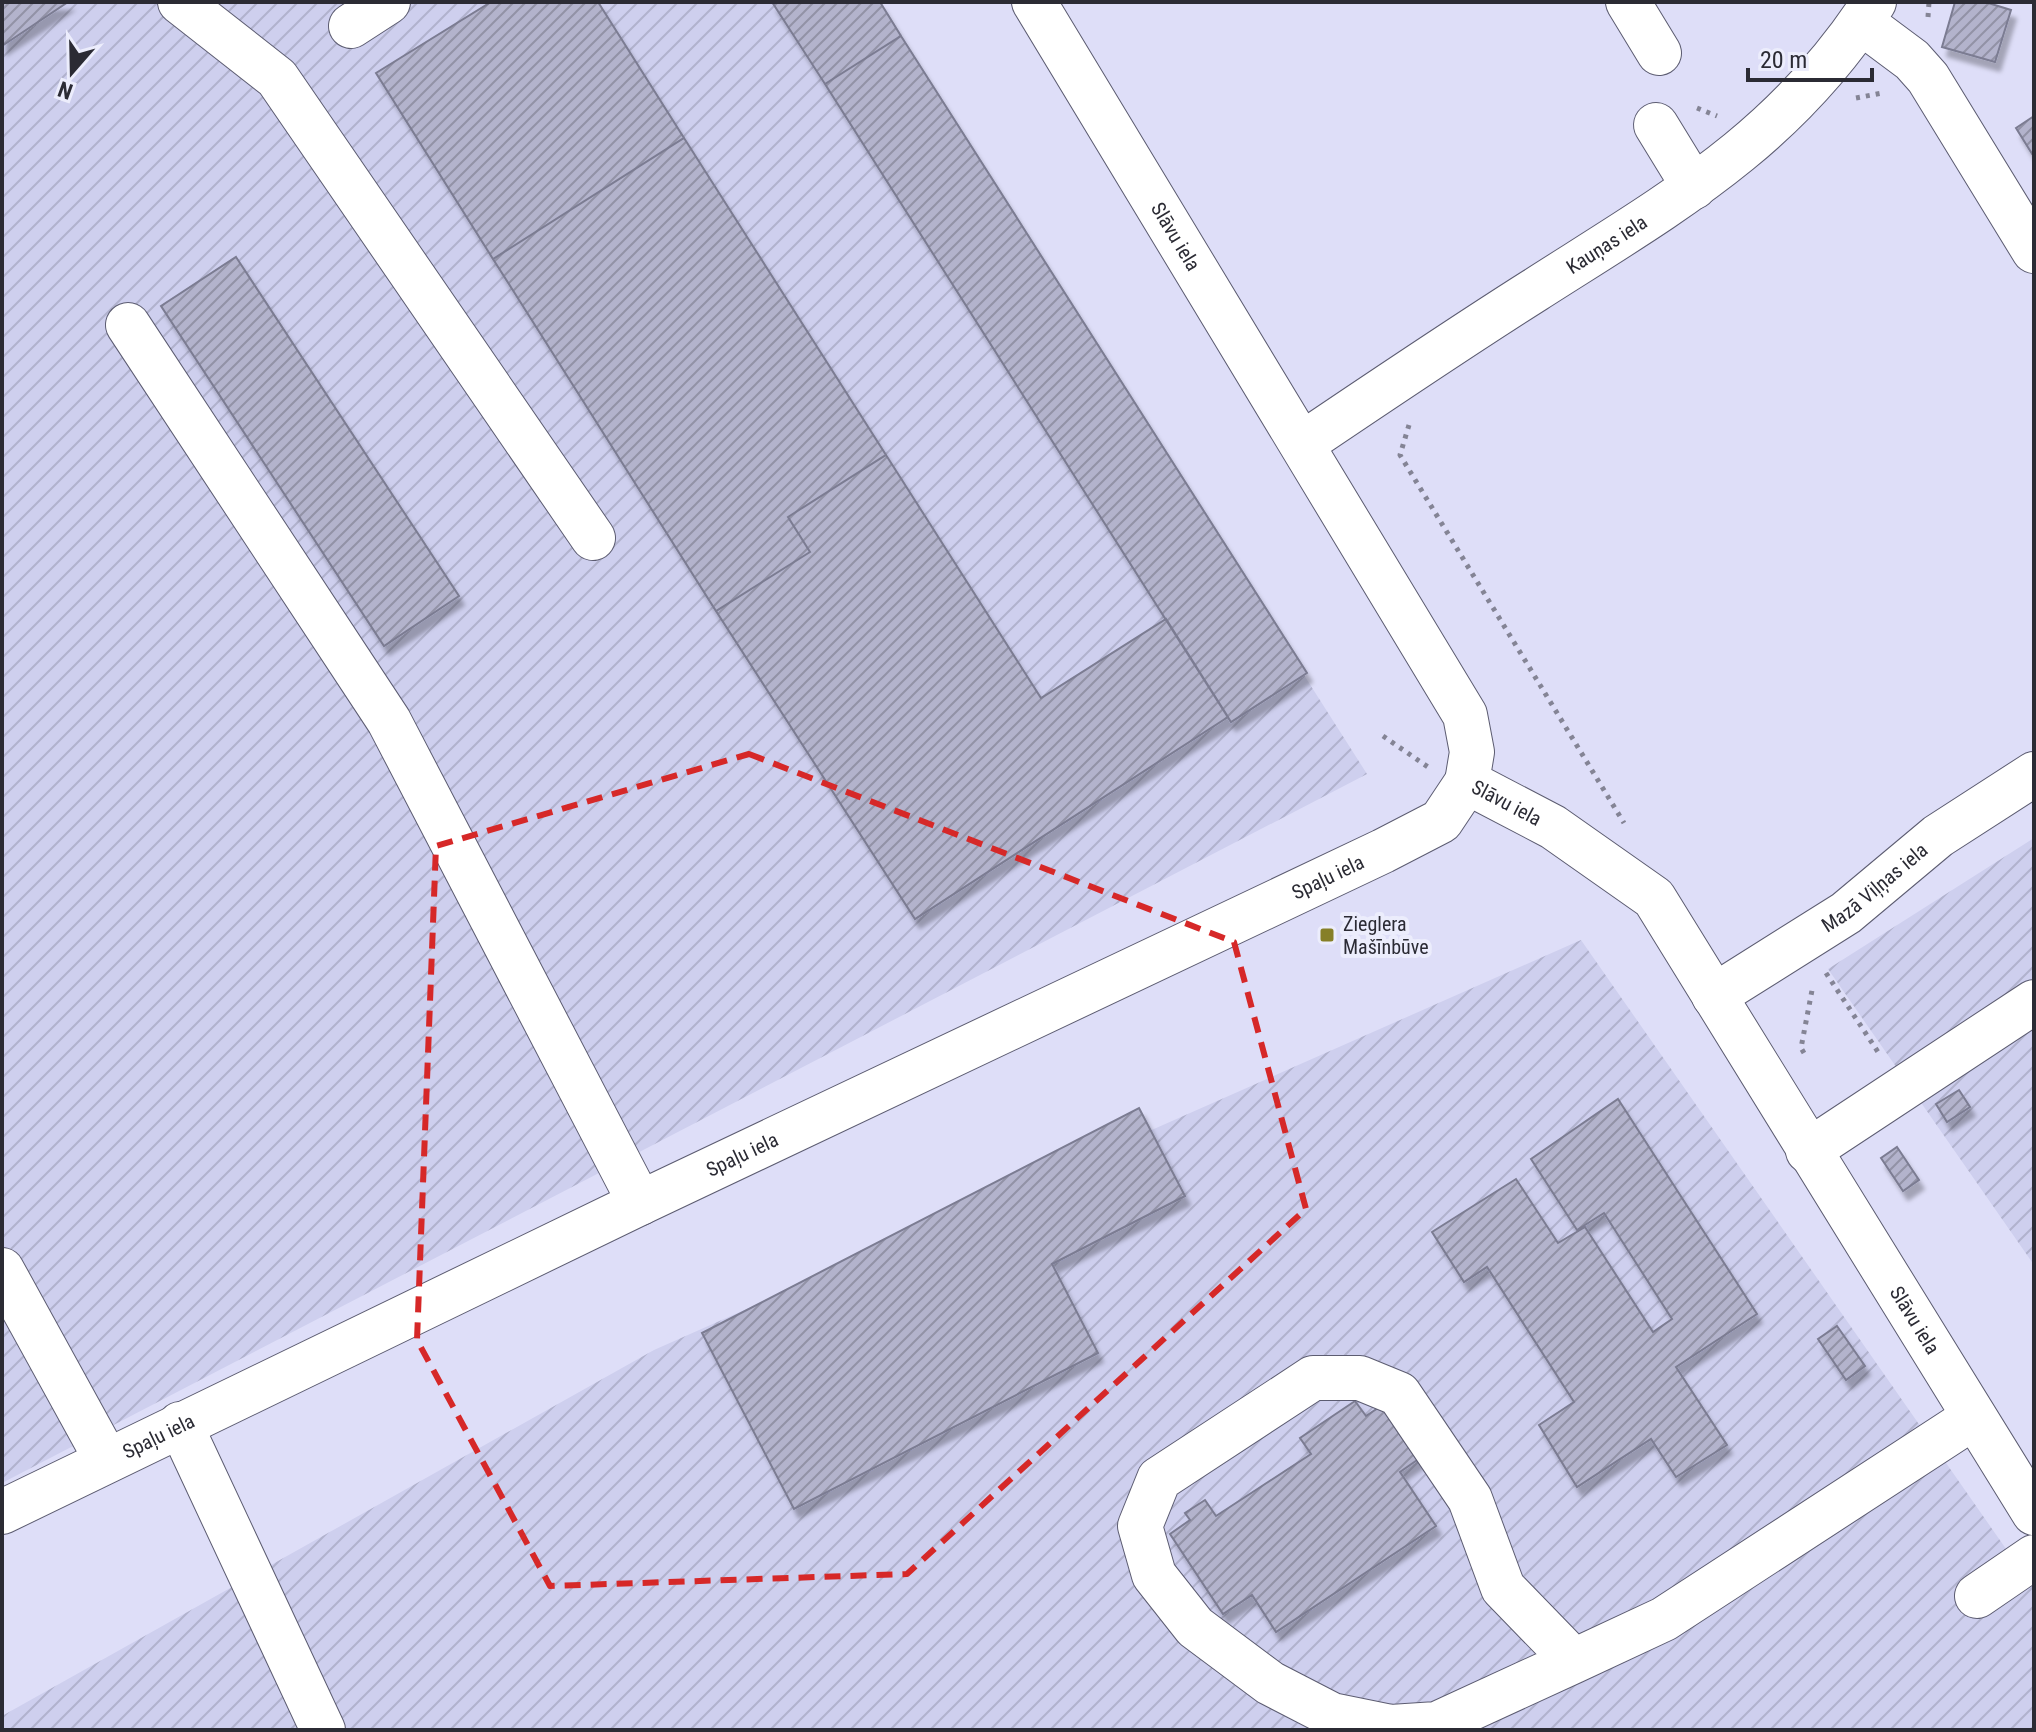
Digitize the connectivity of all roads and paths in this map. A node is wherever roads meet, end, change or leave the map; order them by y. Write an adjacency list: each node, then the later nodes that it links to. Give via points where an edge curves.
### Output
1 (180, 2): 15 (street, via 277,78)
2 (388, 2): 6 (street)
3 (1034, 2): 14 (street, Slāvu iela)
4 (1628, 2): 7 (street)
5 (1868, 12): 10 (street, Kauņas iela, via 1806,93 1760,138); 11 (street, via 1928,78)
6 (351, 26)
7 (1659, 53): 8 (path, via 1678,71 1698,110)
8 (1727, 120)
9 (1656, 125): 10 (street)
10 (1694, 187): 14 (street, Kauņas iela)
11 (2034, 251)
12 (128, 325): 24 (street, via 389,721)
13 (1412, 413): 18 (path, via 1400,455)
14 (1302, 444): 17 (street, Slāvu iela, via 1465,715 1472,752)
15 (593, 538)
16 (2034, 774): 19 (street, Mazā Viļņas iela, via 1938,836 1846,913)
17 (1467, 782): 19 (street, Slāvu iela, via 1553,827 1654,898); 24 (street, Spaļu iela, via 1441,821 1383,851)
18 (1631, 833)
19 (1714, 996): 23 (street, Slāvu iela)
20 (2034, 1002): 22 (street)
21 (1809, 1061): 22 (path, via 1801,1048 1818,968)
22 (1902, 1089): 23 (street)
23 (1808, 1151): 26 (street, Slāvu iela)
24 (640, 1203): 27 (street, Spaļu iela)
25 (2, 1270): 28 (street)
26 (1974, 1417): 30 (street, Slāvu iela); 33 (street, via 1664,1619)
27 (180, 1424): 28 (street, Spaļu iela); 34 (street)
28 (106, 1459): 29 (street, Spaļu iela)
29 (2, 1512)
30 (2034, 1513)
31 (2034, 1557): 32 (street)
32 (1977, 1596)
33 (1574, 1661): 33 (street, via 1437,1724 1391,1727 1332,1715 1270,1683 1195,1627 1154,1575 1140,1526 1159,1479 1313,1378 1360,1378 1399,1394 1470,1499 1503,1588)
34 (323, 1730)

